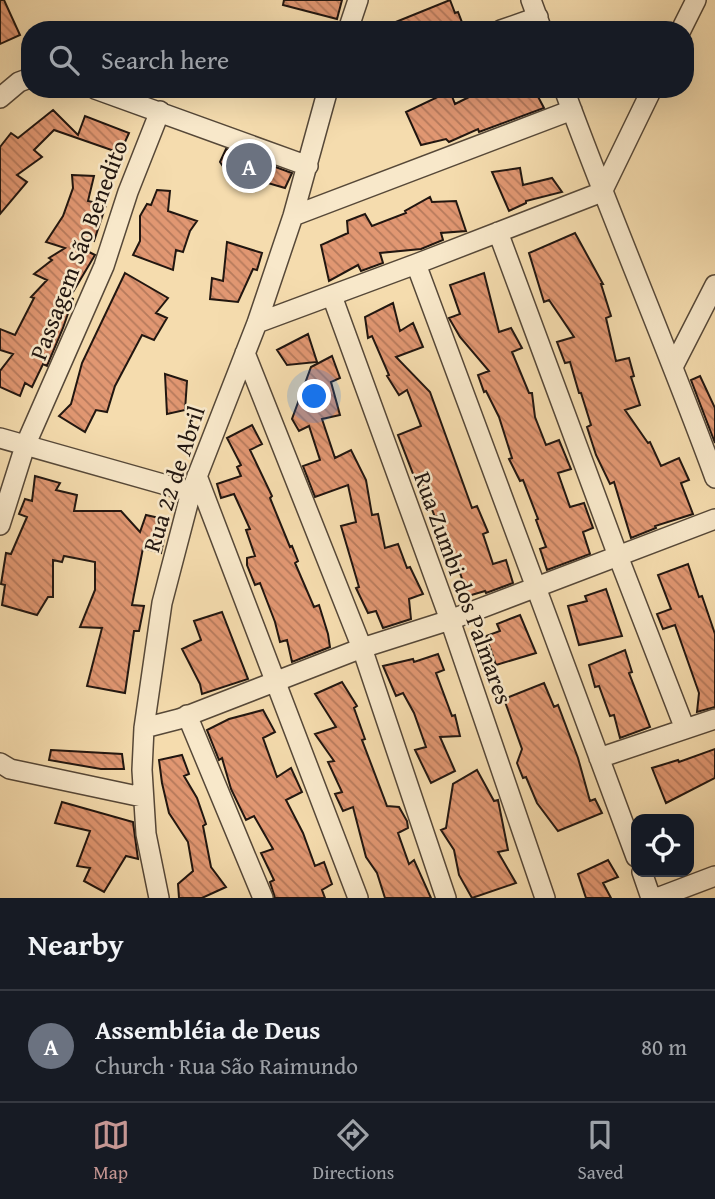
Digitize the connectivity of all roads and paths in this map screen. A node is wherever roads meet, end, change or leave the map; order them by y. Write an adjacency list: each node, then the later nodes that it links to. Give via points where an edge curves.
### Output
1 (358, 0): 3 (street)
2 (696, 0): 4 (street)
3 (351, 21)
4 (686, 21)
5 (21, 81): 6 (street)
6 (0, 98)
7 (122, 98): 12 (street)
8 (328, 98): 13 (street, Rua 22 de Abril)
9 (567, 98): 11 (street)
10 (648, 98): 14 (street)
11 (572, 110): 14 (street); 15 (street)
12 (160, 111): 13 (street); 24 (street, Passagem São Benedito, via 104,266)
13 (308, 166): 15 (street, Rua 22 de Abril)
14 (602, 192): 16 (street); 22 (street)
15 (293, 216): 20 (street, Rua 22 de Abril)
16 (498, 232): 17 (street); 29 (street)
17 (416, 264): 19 (street); 30 (street)
18 (715, 285): 22 (street)
19 (332, 296): 20 (street); 31 (street, Rua Zumbi dos Palmares)
20 (257, 323): 21 (street, Rua 22 de Abril)
21 (245, 353): 26 (street, Rua 22 de Abril); 32 (street)
22 (674, 365): 25 (street)
23 (0, 438): 24 (street)
24 (25, 446): 26 (street); 28 (street, Passagem São Benedito)
25 (715, 478)
26 (194, 484): 33 (street); 36 (street, Rua 22 de Abril, via 162,603)
27 (715, 519): 29 (street)
28 (0, 525)
29 (618, 556): 30 (street); 37 (street)
30 (536, 587): 31 (street); 38 (street)
31 (450, 620): 32 (street); 48 (street, Rua Zumbi dos Palmares)
32 (362, 648): 33 (street); 47 (street)
33 (274, 681): 34 (street); 46 (street)
34 (187, 715): 36 (street); 45 (street)
35 (715, 719): 37 (street)
36 (145, 728): 40 (street, Rua 22 de Abril)
37 (685, 729): 38 (street)
38 (600, 758): 41 (street)
39 (0, 763): 40 (street, via 10,769)
40 (142, 797): 44 (street, Rua 22 de Abril)
41 (631, 844)
42 (715, 876): 50 (street)
43 (644, 877): 49 (street)
44 (159, 898)
45 (263, 898)
46 (358, 898)
47 (446, 898)
48 (545, 898)
49 (651, 898)
50 (657, 898)

